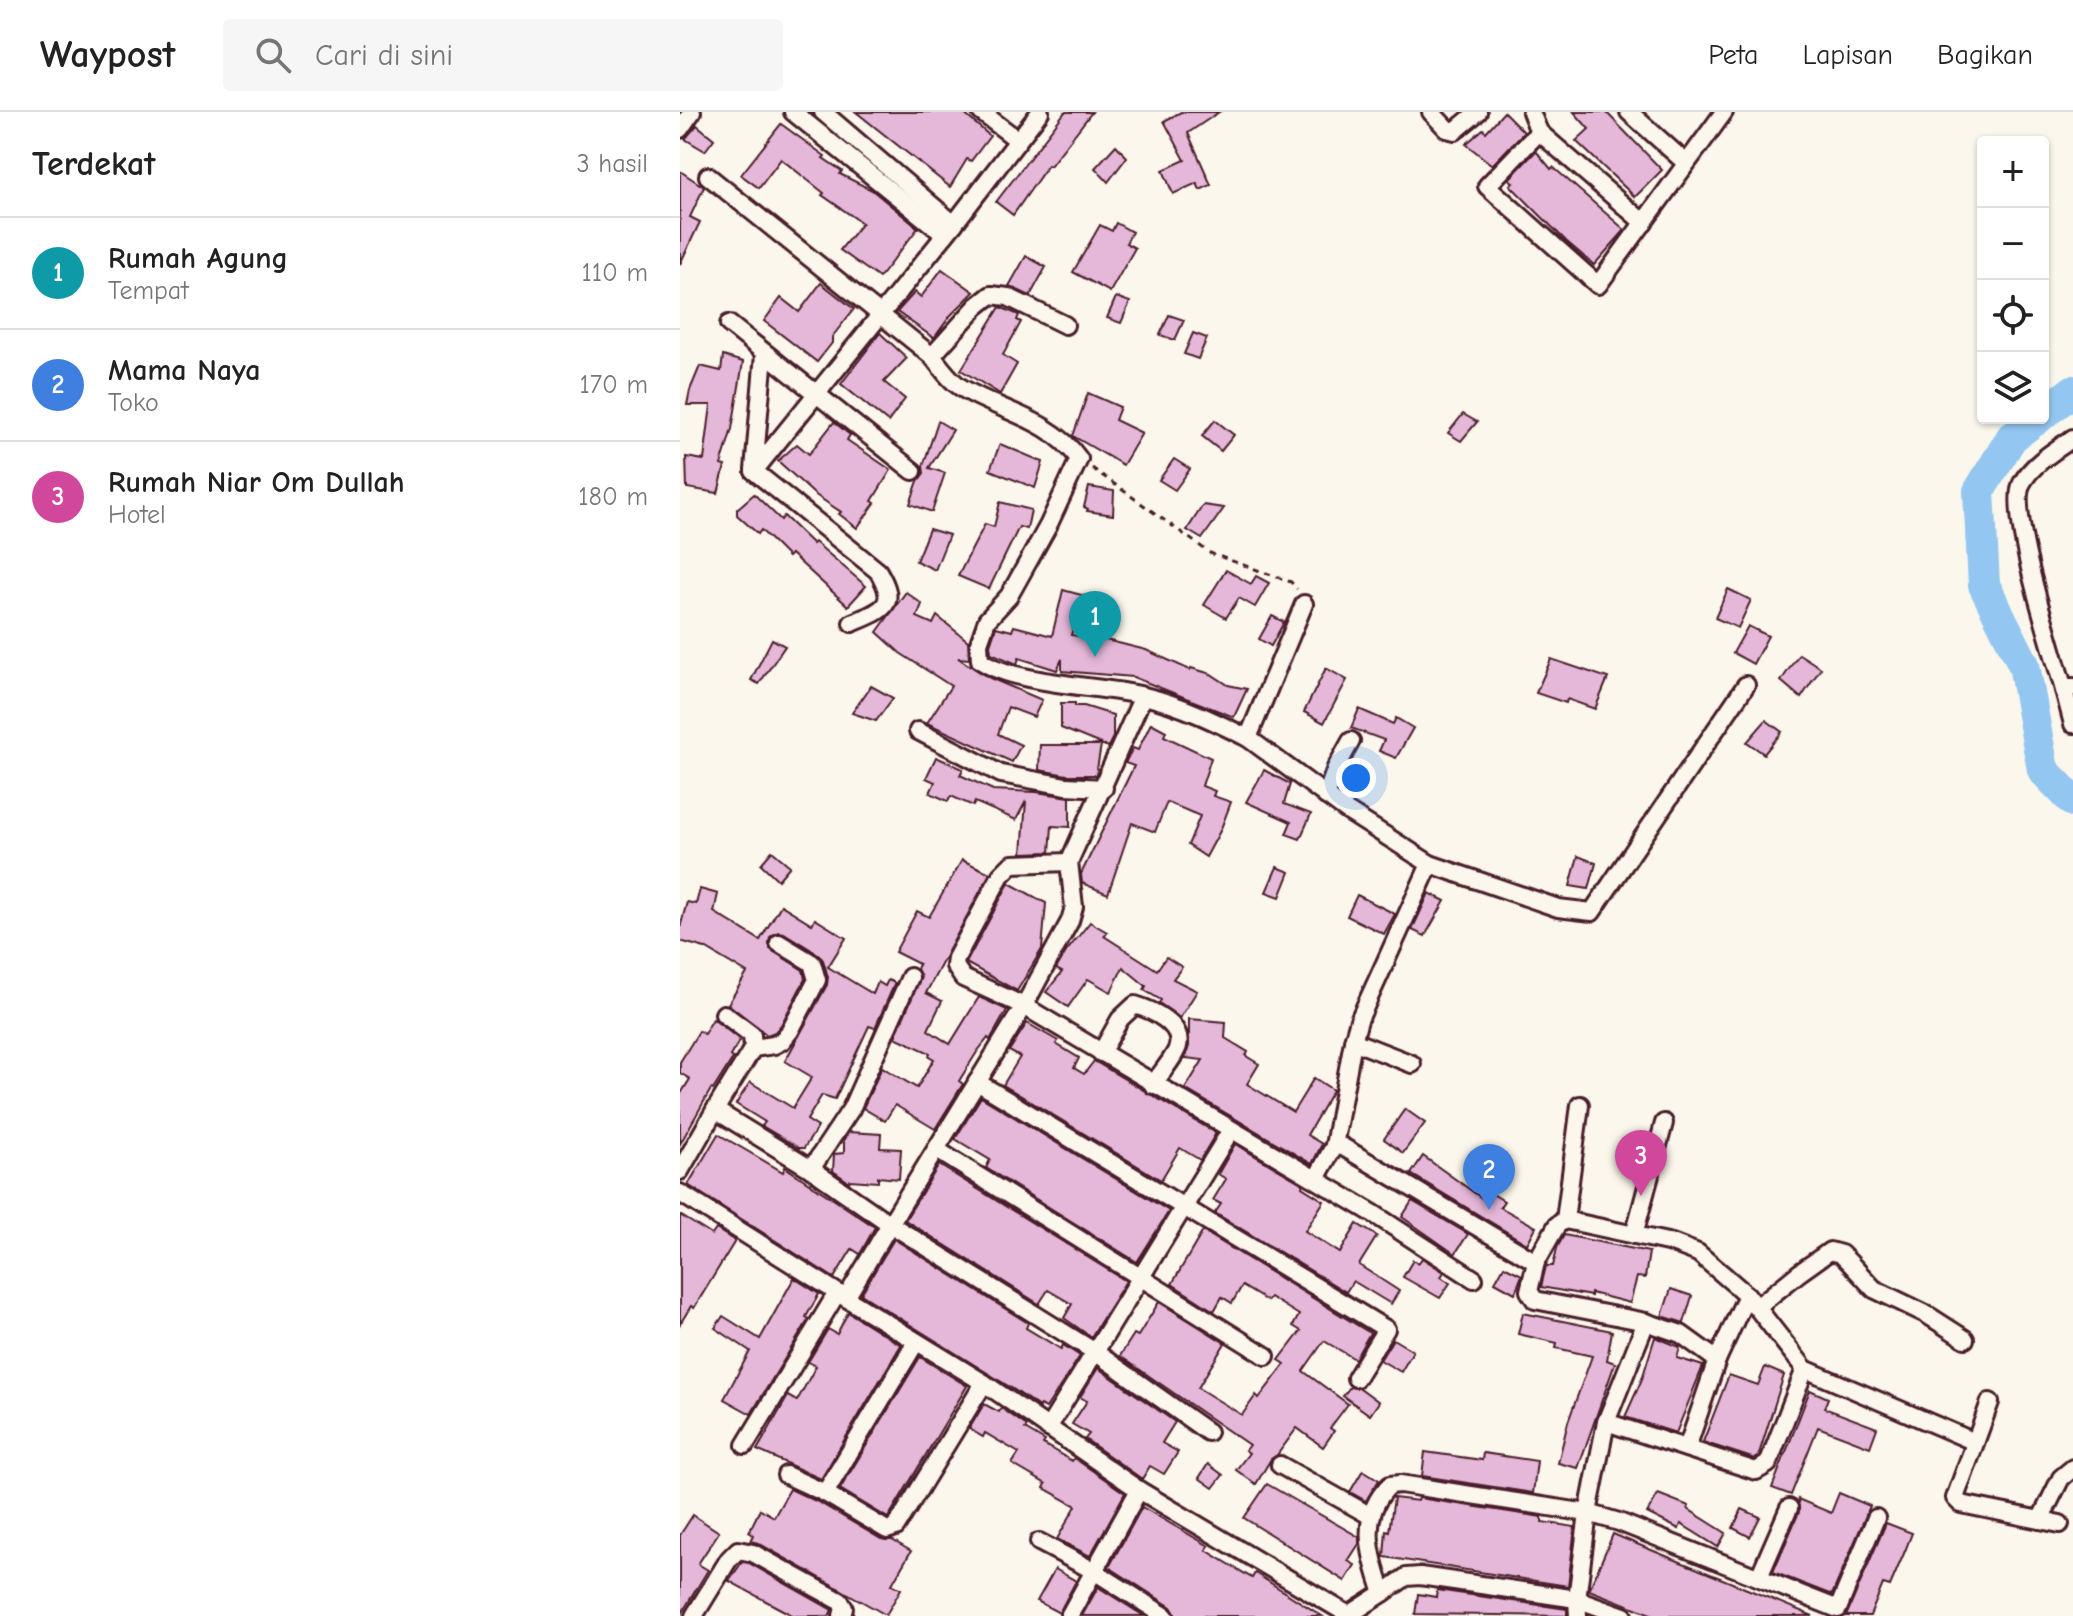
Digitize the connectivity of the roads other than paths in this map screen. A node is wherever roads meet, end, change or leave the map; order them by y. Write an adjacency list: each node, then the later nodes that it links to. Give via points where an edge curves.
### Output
1 (692, 112): 11 (street)
2 (793, 112): 17 (street)
3 (823, 112): 17 (street)
4 (981, 112): 13 (street)
5 (1040, 112): 13 (street)
6 (1431, 112): 7 (street, via 1455,131)
7 (1478, 112)
8 (1531, 112): 12 (street)
9 (1629, 112): 14 (street)
10 (1724, 112): 14 (street)
11 (680, 129)
12 (1539, 132): 16 (street); 16 (street, via 1487,186 1598,285)
13 (1018, 140): 17 (street)
14 (1686, 163): 16 (street)
15 (708, 176): 18 (street)
16 (1644, 223)
17 (950, 229): 18 (street)
18 (880, 316): 22 (street); 23 (street)
19 (729, 324): 21 (street)
20 (1065, 325): 22 (street, via 1008,297 991,295)
21 (764, 354): 23 (street); 25 (street)
22 (932, 356): 31 (street, via 960,387 1032,420 1060,437 1079,459 1009,596 987,620 980,660 1041,680)
23 (815, 395): 25 (street); 26 (street)
24 (2073, 438): 30 (street, via 2022,484 2018,501)
25 (754, 471): 28 (street, via 878,571 887,587 887,604)
26 (913, 471)
27 (1304, 604): 34 (street)
28 (852, 623)
29 (1746, 685): 39 (street, via 1592,912 1558,908)
30 (2068, 688): 32 (street)
31 (1143, 696): 34 (street, via 1196,712); 36 (street)
32 (2073, 724)
33 (918, 731): 36 (street, via 1001,774)
34 (1248, 738): 37 (street)
35 (1351, 741): 37 (street)
36 (1104, 788): 38 (street)
37 (1326, 796): 39 (street)
38 (1069, 862): 42 (street, via 1074,907 1070,921); 42 (street, via 1012,864 956,958 963,978)
39 (1430, 864): 44 (street)
40 (779, 943): 45 (street, via 812,963 817,980 782,1041)
41 (910, 977): 56 (street, via 851,1109)
42 (1024, 1006): 46 (street); 48 (street)
43 (724, 1014): 45 (street, via 752,1035)
44 (1353, 1041): 47 (street); 54 (street)
45 (753, 1048): 51 (street)
46 (1101, 1053): 49 (street); 49 (street, via 1120,1019 1135,1005 1166,1019 1177,1033 1178,1047)
47 (1412, 1064)
48 (977, 1082): 55 (street); 60 (street)
49 (1153, 1085): 53 (street)
50 (1580, 1105): 61 (street)
51 (715, 1110): 56 (street); 57 (street)
52 (1664, 1123): 63 (street)
53 (1231, 1130): 58 (street); 60 (street)
54 (1334, 1146): 58 (street); 64 (street, via 1356,1153)
55 (937, 1150): 62 (street); 65 (street)
56 (811, 1169): 62 (street)
57 (680, 1171)
58 (1316, 1179): 66 (street)
59 (680, 1193): 67 (street)
60 (1184, 1207): 65 (street); 76 (street, via 1386,1329)
61 (1565, 1220): 63 (street); 64 (street)
62 (890, 1224): 67 (street); 72 (street)
63 (1634, 1235): 68 (street, via 1698,1253)
64 (1536, 1262): 69 (street, via 1529,1291 1535,1300)
65 (1142, 1276): 72 (street); 73 (street)
66 (1474, 1279)
67 (842, 1295): 71 (street); 83 (street)
68 (1752, 1301): 70 (street, via 1830,1251 1841,1254 1874,1289); 74 (street); 75 (street)
69 (1646, 1322): 74 (street, via 1681,1334); 79 (street)
70 (1965, 1339)
71 (916, 1342): 77 (street); 89 (street)
72 (1095, 1352): 80 (street); 81 (street)
73 (1266, 1356)
74 (1717, 1360): 84 (street)
75 (1805, 1369): 82 (street); 84 (street, via 1763,1469)
76 (1356, 1378)
77 (984, 1383): 80 (street); 89 (street, via 896,1527 887,1530)
78 (1990, 1402): 82 (street)
79 (1606, 1422): 84 (street); 91 (street)
80 (1048, 1428): 88 (street)
81 (1208, 1432)
82 (1975, 1442): 94 (street, via 1955,1498 1961,1504)
83 (745, 1445)
84 (1687, 1448)
85 (1280, 1465): 92 (street)
86 (2073, 1468): 94 (street, via 2061,1478)
87 (786, 1475): 89 (street)
88 (1139, 1490): 97 (street); 106 (street)
89 (825, 1493)
90 (1789, 1508): 98 (street)
91 (1588, 1513): 92 (street, via 1400,1484 1383,1491); 98 (street); 100 (street)
92 (1369, 1515): 99 (street, via 1372,1555)
93 (1876, 1518): 101 (street)
94 (2040, 1520): 95 (street)
95 (2060, 1524)
96 (1039, 1542): 97 (street)
97 (1094, 1571): 104 (street); 105 (street)
98 (1759, 1577): 101 (street)
99 (1383, 1593): 100 (street, via 1406,1577 1420,1576); 106 (street)
100 (1578, 1608): 107 (street)
101 (1836, 1612)
102 (694, 1616): 103 (street, via 738,1550 753,1553 840,1601)
103 (842, 1616)
104 (1069, 1616)
105 (1165, 1616)
106 (1349, 1616)
107 (1624, 1616)

